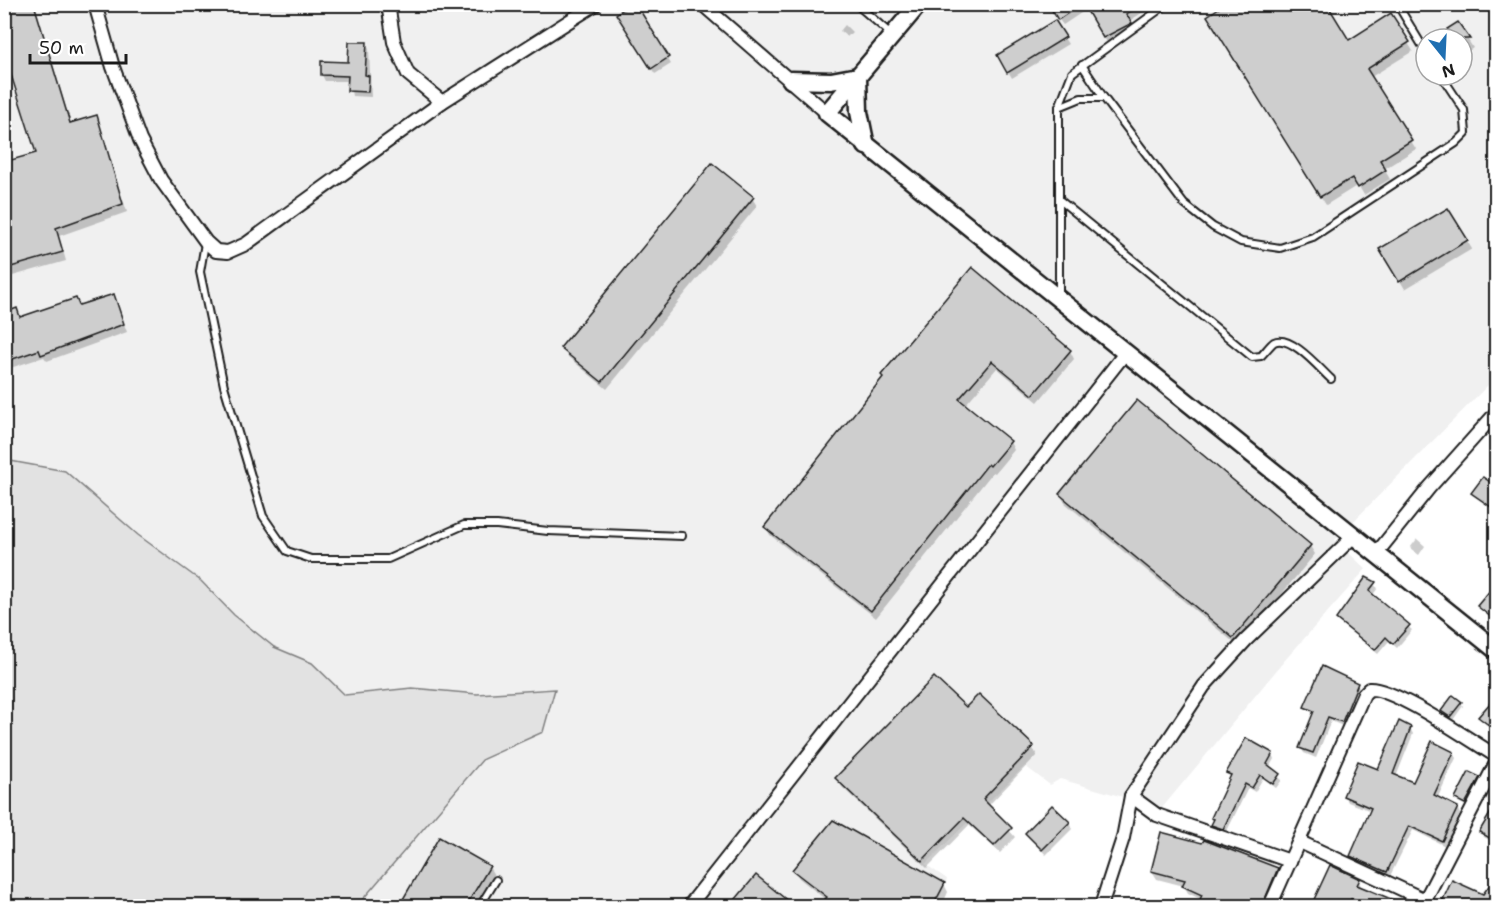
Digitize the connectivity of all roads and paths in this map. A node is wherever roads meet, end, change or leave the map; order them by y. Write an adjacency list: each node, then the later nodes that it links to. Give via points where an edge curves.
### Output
1 (94, 4): 21 (street, via 140,140 160,180)
2 (388, 4): 16 (street, via 394,42 408,74)
3 (596, 4): 16 (street)
4 (702, 4): 13 (street)
5 (856, 4): 10 (lane)
6 (919, 4): 10 (street)
7 (1167, 4): 11 (lane)
8 (1397, 4): 9 (lane)
9 (1414, 32)
10 (893, 36): 12 (street)
11 (1082, 65): 15 (lane); 17 (lane, via 1072,73)
12 (858, 76): 13 (street, via 831,81); 18 (street); 19 (street, via 858,112)
13 (791, 80): 18 (street)
14 (1449, 87): 15 (lane, via 1464,110 1466,133 1456,143 1313,237 1280,248 1241,242 1213,227 1184,204)
15 (1104, 98): 17 (lane, via 1081,98)
16 (442, 102): 21 (street, via 246,244 228,252 216,251)
17 (1059, 107): 20 (lane)
18 (827, 113): 19 (street)
19 (866, 146): 22 (street)
20 (1061, 201): 22 (lane); 24 (lane, via 1252,357 1261,356 1274,342 1285,341)
21 (206, 242): 27 (lane, via 200,272 225,386 263,516 286,551 311,559 388,559 464,525)
22 (1059, 299): 23 (street)
23 (1126, 352): 26 (street); 38 (street)
24 (1331, 379)
25 (1495, 419): 28 (street, via 1429,488)
26 (1355, 535): 28 (street); 32 (street, via 1204,686)
27 (682, 536)
28 (1376, 554): 29 (street)
29 (1497, 650)
30 (1497, 756): 33 (street, via 1398,697 1369,688)
31 (1497, 763): 36 (street)
32 (1131, 796): 34 (street, via 1157,815); 39 (street, via 1123,838)
33 (1300, 842): 34 (street); 36 (street)
34 (1290, 861): 40 (street)
35 (496, 880): 37 (lane)
36 (1423, 903)
37 (480, 906)
38 (689, 906)
39 (1101, 906)
40 (1270, 906)

